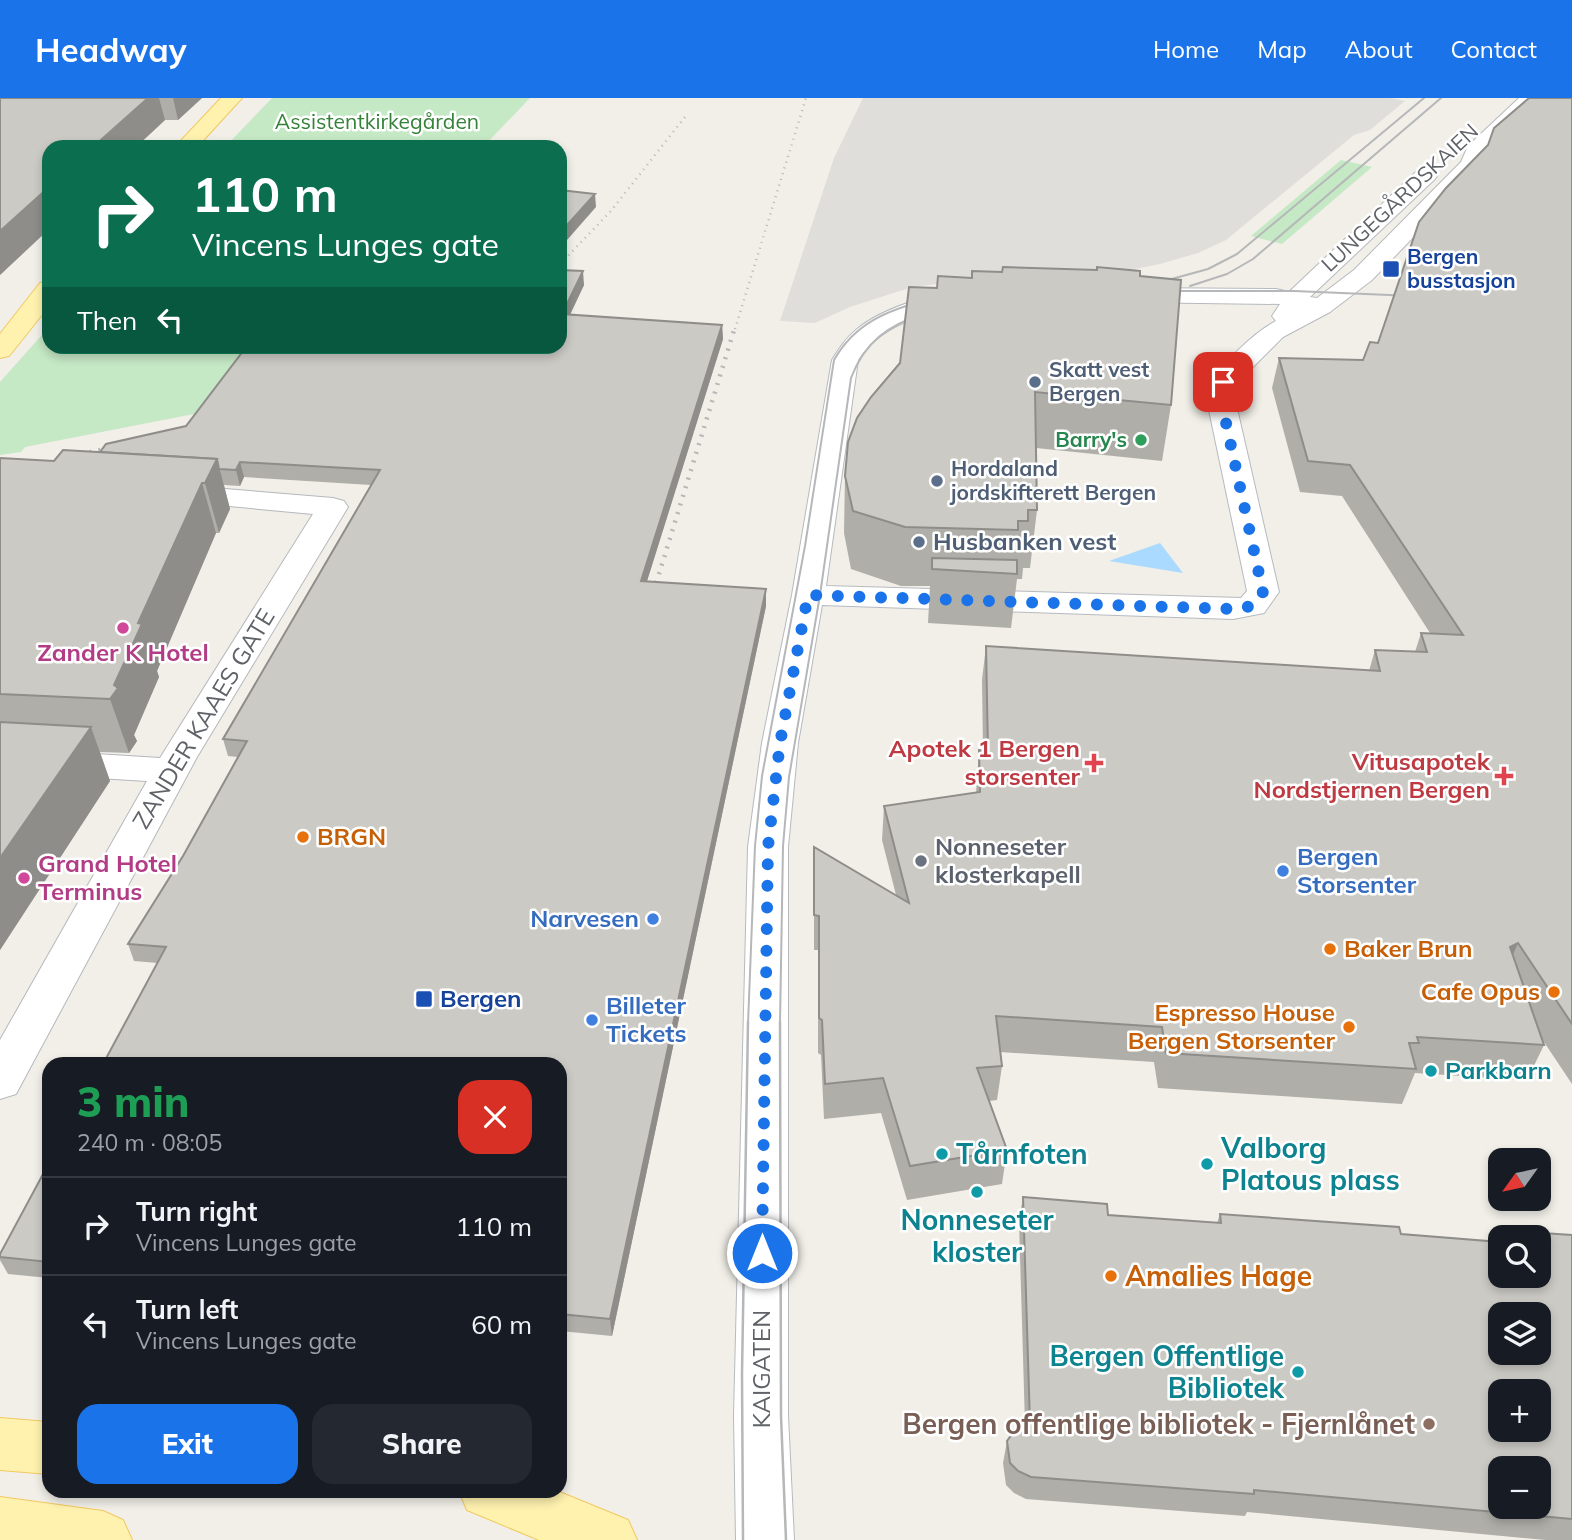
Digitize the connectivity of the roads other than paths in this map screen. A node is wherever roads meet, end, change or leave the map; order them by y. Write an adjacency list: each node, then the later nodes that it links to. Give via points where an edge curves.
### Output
1 (232, 98): 4 (main road)
2 (1506, 98): 9 (main road, LUNGEGÅRDSKAIEN)
3 (1530, 98): 10 (main road, LUNGEGÅRDSKAIEN, via 1475,150 1471,164 1363,275)
4 (192, 140)
5 (42, 292): 11 (main road)
6 (1110, 295): 9 (main road, LUNGEGÅRDSKAIEN)
7 (42, 297): 13 (main road)
8 (983, 298): 15 (main road, KAIGATEN, via 917,309 884,321 861,337 845,360)
9 (1297, 299): 10 (main road, LUNGEGÅRDSKAIEN); 12 (main road)
10 (1321, 307): 12 (main road)
11 (0, 323)
12 (1273, 332): 15 (main road, via 1238,365 1219,391 1263,592 1252,606)
13 (0, 350)
14 (151, 492): 17 (main road, ZANDER KAAES GATE, via 332,507)
15 (808, 595): 25 (main road, KAIGATEN, via 775,776 765,882 761,1416)
16 (0, 760): 17 (main road)
17 (171, 771): 18 (main road, ZANDER KAAES GATE)
18 (0, 1080)
19 (0, 1444): 20 (main road)
20 (42, 1447)
21 (503, 1498): 24 (main road)
22 (0, 1525): 23 (main road)
23 (103, 1540)
24 (608, 1540)
25 (765, 1540)

